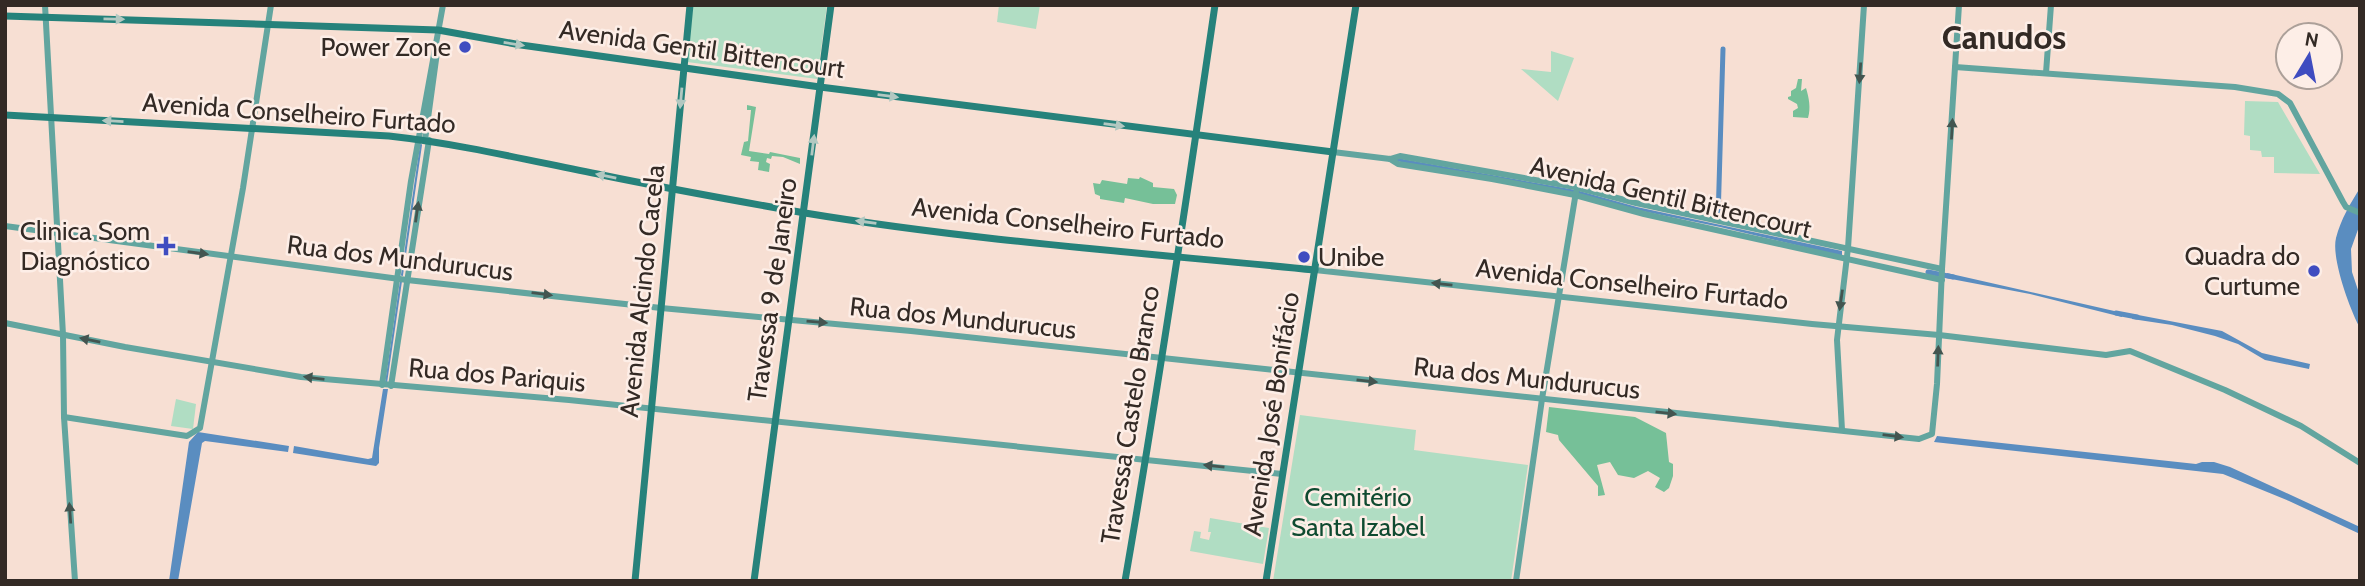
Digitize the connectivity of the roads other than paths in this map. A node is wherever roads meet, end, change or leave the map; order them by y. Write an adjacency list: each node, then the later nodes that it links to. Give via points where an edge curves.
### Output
1 (45, 5): 12 (street)
2 (271, 5): 13 (street)
3 (443, 5): 14 (street)
4 (690, 5): 16 (main road, Avenida Alcindo Cacela)
5 (831, 5): 18 (main road, Travessa 9 de Janeiro)
6 (1215, 5): 22 (main road, Travessa Castelo Branco)
7 (1356, 5): 24 (main road, Avenida José Bonifácio)
8 (1864, 5): 31 (street, one-way to 31)
9 (1959, 5): 15 (street)
10 (2051, 5): 17 (street)
11 (5, 16): 12 (main road, Avenida Gentil Bittencourt)
12 (45, 16): 13 (main road, Avenida Gentil Bittencourt, one-way to 13); 20 (street)
13 (268, 23): 14 (main road, Avenida Gentil Bittencourt); 21 (street)
14 (438, 30): 16 (main road, Avenida Gentil Bittencourt, one-way to 16); 23 (street)
15 (1955, 67): 17 (street); 35 (street, one-way to 15)
16 (684, 68): 18 (main road, Avenida Gentil Bittencourt); 25 (main road, Avenida Alcindo Cacela, one-way to 25)
17 (2046, 74): 28 (street, via 2278,94 2290,103 2344,204)
18 (820, 87): 22 (main road, Avenida Gentil Bittencourt, one-way to 22); 27 (main road, Travessa 9 de Janeiro, one-way to 18)
19 (5, 115): 20 (main road, Avenida Conselheiro Furtado)
20 (52, 118): 21 (main road, Avenida Conselheiro Furtado, one-way to 20); 30 (street)
21 (252, 128): 23 (main road, Avenida Conselheiro Furtado); 33 (street)
22 (1196, 136): 24 (main road, Avenida Gentil Bittencourt); 32 (main road, Travessa Castelo Branco)
23 (424, 140): 25 (main road, Avenida Conselheiro Furtado, one-way to 23); 37 (street); 38 (street, one-way to 23)
24 (1333, 152): 26 (street, Avenida Gentil Bittencourt); 36 (main road, Avenida José Bonifácio)
25 (673, 188): 27 (main road, Avenida Conselheiro Furtado); 41 (main road, Avenida Alcindo Cacela)
26 (1576, 191): 31 (street, Avenida Gentil Bittencourt); 34 (street, Avenida Gentil Bittencourt, via 1644,214); 40 (street)
27 (804, 213): 32 (main road, Avenida Conselheiro Furtado, one-way to 27); 42 (main road, Travessa 9 de Janeiro)
28 (2360, 213)
29 (5, 226): 30 (street, Rua dos Mundurucus)
30 (58, 233): 33 (street, Rua dos Mundurucus, one-way to 33); 45 (street)
31 (1848, 248): 34 (street); 35 (street, Avenida Gentil Bittencourt)
32 (1176, 257): 36 (main road, Avenida Conselheiro Furtado); 47 (main road, Travessa Castelo Branco)
33 (231, 258): 37 (street, Rua dos Mundurucus); 48 (street)
34 (1847, 259): 39 (street, Avenida Gentil Bittencourt); 44 (street, one-way to 44)
35 (1942, 269): 39 (street)
36 (1315, 271): 40 (street, Avenida Conselheiro Furtado, one-way to 36); 49 (main road, Avenida José Bonifácio)
37 (396, 278): 38 (street, Rua dos Mundurucus); 50 (street)
38 (407, 280): 41 (street, Rua dos Mundurucus, one-way to 41); 51 (street)
39 (1942, 280): 46 (street)
40 (1559, 297): 44 (street, Avenida Conselheiro Furtado); 52 (street)
41 (661, 307): 42 (street, Rua dos Mundurucus); 53 (main road, Avenida Alcindo Cacela)
42 (789, 320): 47 (street, Rua dos Mundurucus, one-way to 47); 55 (main road, Travessa 9 de Janeiro)
43 (5, 323): 45 (street, Rua dos Pariquis)
44 (1838, 326): 46 (street, Avenida Conselheiro Furtado); 56 (street)
45 (63, 335): 48 (street, Rua dos Pariquis, one-way to 45); 54 (street)
46 (1939, 335): 56 (street, Rua dos Mundurucus, one-way to 46, via 1919,439 1932,434); 58 (street, Avenida Conselheiro Furtado, via 2106,355 2130,351 2301,426)
47 (1160, 358): 49 (street, Rua dos Mundurucus); 57 (main road, Travessa Castelo Branco)
48 (211, 362): 50 (street, Rua dos Pariquis, one-way to 48); 54 (street, via 200,428 187,436)
49 (1299, 374): 52 (street, Rua dos Mundurucus, one-way to 52); 59 (main road, Avenida José Bonifácio)
50 (382, 385): 51 (street, Rua dos Pariquis)
51 (391, 386): 53 (street, Rua dos Pariquis)
52 (1542, 399): 56 (street, Rua dos Mundurucus, one-way to 56); 65 (street)
53 (652, 409): 55 (street, Rua dos Pariquis); 62 (main road, Avenida Alcindo Cacela)
54 (64, 417): 61 (street, one-way to 54)
55 (775, 422): 57 (street, Rua dos Pariquis); 63 (main road, Travessa 9 de Janeiro)
56 (1842, 430)
57 (1147, 458): 59 (street, Rua dos Pariquis, one-way to 57); 64 (main road, Travessa Castelo Branco)
58 (2360, 463)
59 (1282, 474): 60 (main road, Avenida José Bonifácio)
60 (1267, 580)
61 (75, 581)
62 (635, 581)
63 (754, 581)
64 (1125, 581)
65 (1517, 581)

